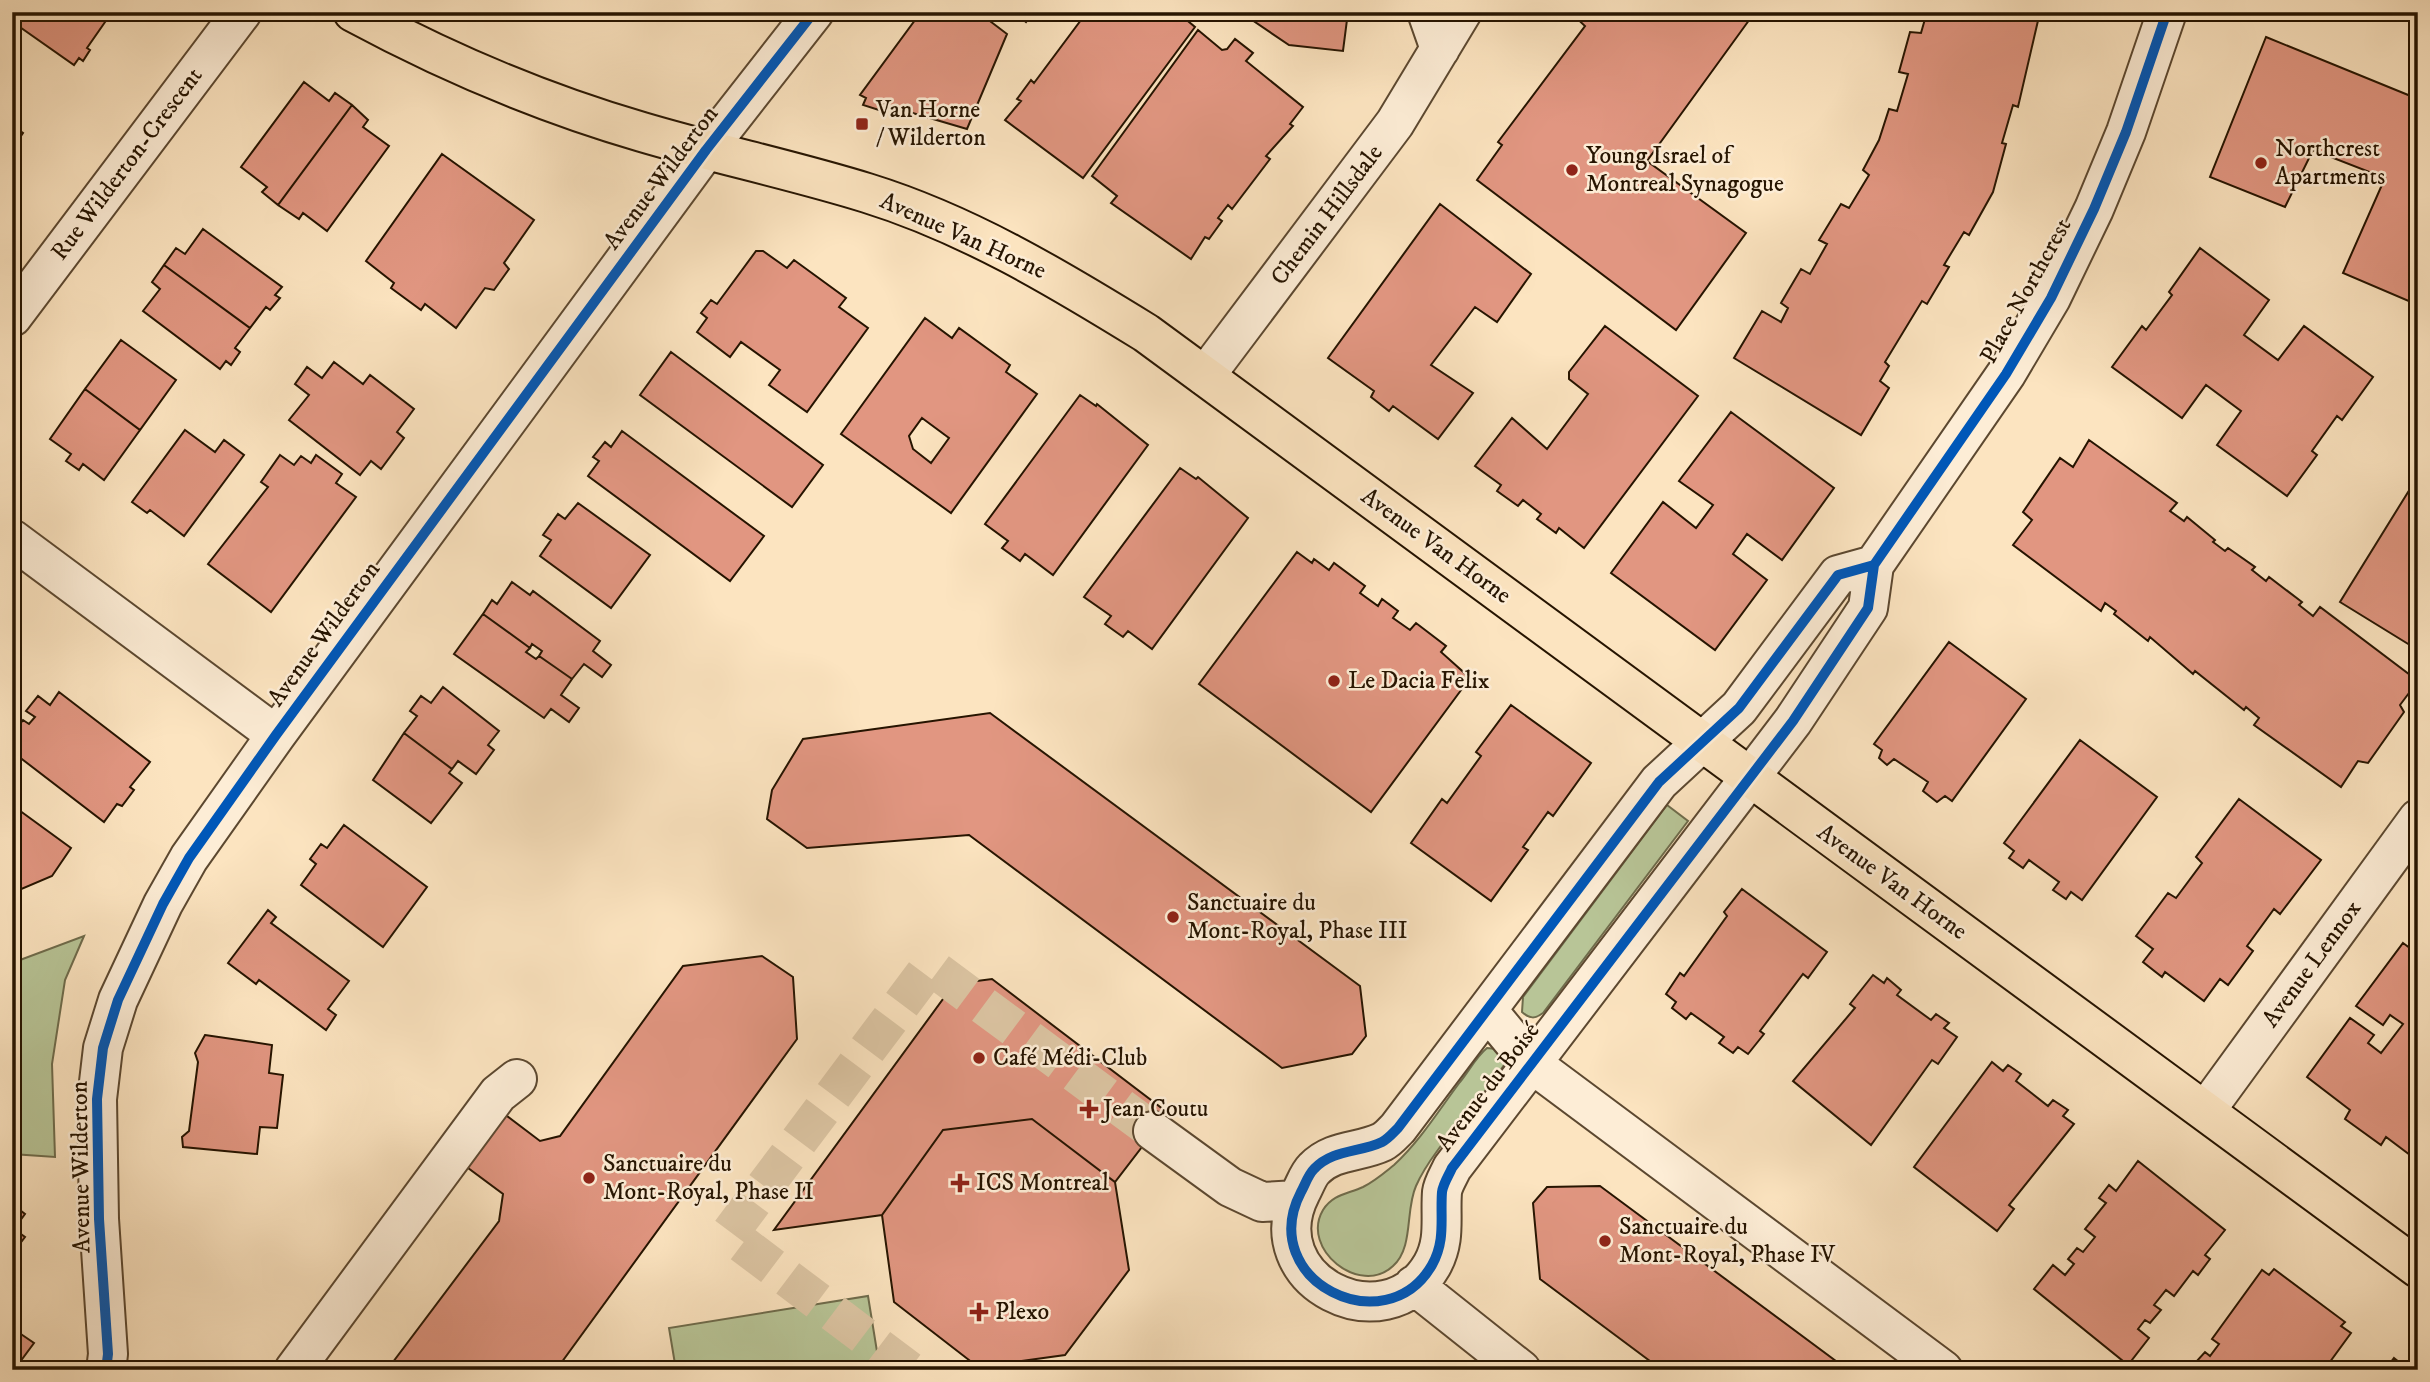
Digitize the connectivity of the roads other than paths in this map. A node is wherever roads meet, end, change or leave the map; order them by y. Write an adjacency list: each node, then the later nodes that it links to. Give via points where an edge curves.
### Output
1 (242, 12): 9 (street, Rue Wilderton-Crescent)
2 (353, 12): 8 (main road, Avenue Van Horne, via 425,51 514,86 637,131)
3 (814, 12): 8 (street, Avenue Wilderton)
4 (1427, 12): 7 (street)
5 (1462, 12): 7 (street, Chemin Hillsdale)
6 (2167, 12): 12 (street, Place Northcrest, via 2126,132 2051,298 2006,374)
7 (1440, 49): 10 (street, Chemin Hillsdale, via 1395,124)
8 (706, 150): 10 (main road, Avenue Van Horne, via 868,193 961,230 1038,267 1146,333); 13 (street, Avenue Wilderton)
9 (12, 317)
10 (1205, 376): 14 (main road, Avenue Van Horne)
11 (12, 539): 13 (street)
12 (1874, 565): 14 (street, via 1838,575 1739,708); 15 (street, Place Northcrest, via 1868,608 1793,721)
13 (276, 735): 25 (street, Avenue Wilderton, via 189,858 163,904 118,1000 103,1048 96,1124)
14 (1700, 743): 15 (main road, Avenue Van Horne); 17 (street, Avenue du Boisé, via 1659,782)
15 (1748, 777): 18 (street, Avenue du Boisé); 20 (main road, Avenue Van Horne)
16 (2418, 818): 20 (street, Avenue Lennox)
17 (1488, 1011): 18 (street, Avenue du Boisé); 22 (street, Avenue du Boisé, via 1398,1128 1382,1142 1332,1155 1313,1170)
18 (1531, 1063): 24 (street, Avenue du Boisé, via 1452,1167 1442,1190 1442,1241 1432,1266); 28 (street)
19 (517, 1079): 26 (street, via 498,1094)
20 (2206, 1110): 23 (main road, Avenue Van Horne)
21 (1153, 1131): 22 (street, via 1230,1187 1262,1202)
22 (1297, 1200): 24 (street, Avenue du Boisé, via 1290,1229 1294,1249 1303,1270 1320,1286 1362,1302 1396,1296)
23 (2418, 1268)
24 (1414, 1285): 27 (street)
25 (106, 1370)
26 (293, 1370)
27 (1521, 1370)
28 (1943, 1370)

